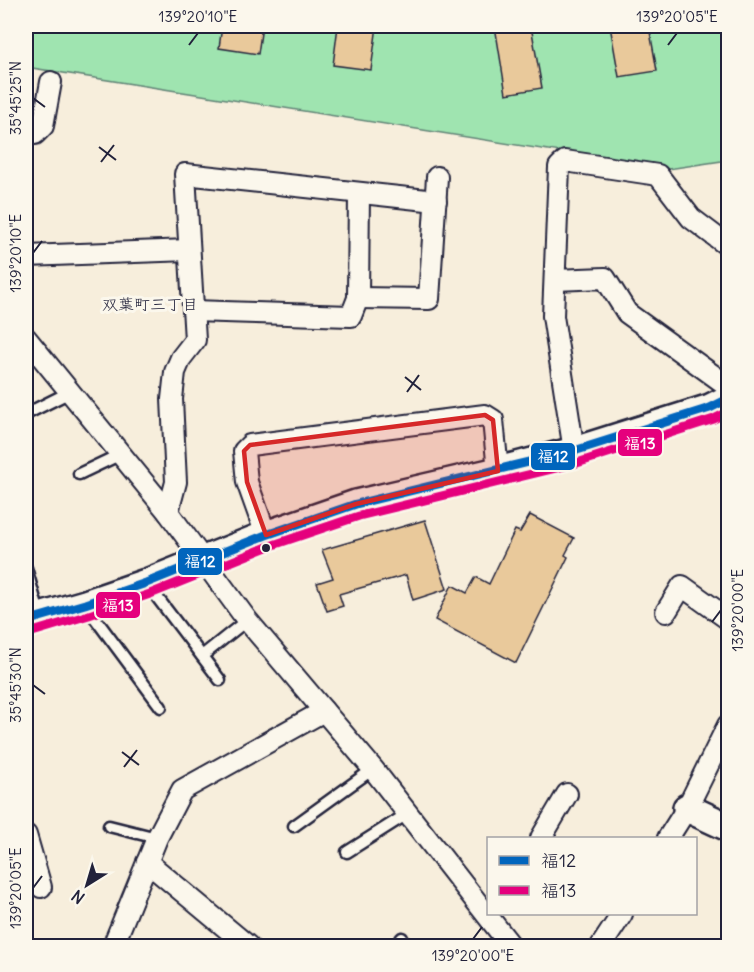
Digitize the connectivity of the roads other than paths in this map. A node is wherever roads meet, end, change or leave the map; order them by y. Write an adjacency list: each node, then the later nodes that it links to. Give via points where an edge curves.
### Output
1 (51, 82): 2 (street, via 43,126 35,134)
2 (26, 134)
3 (437, 177): 5 (street)
4 (359, 193): 5 (street); 7 (street, via 185,174); 10 (street)
5 (436, 201): 10 (street, via 429,299)
6 (729, 246): 9 (street, via 691,218 658,175 565,161 559,167)
7 (189, 250): 8 (street); 11 (street)
8 (26, 256)
9 (555, 280): 13 (street, via 605,278 627,313); 17 (street, via 553,315)
10 (358, 298): 11 (street, via 351,316)
11 (193, 311): 21 (street, via 195,340 175,372 172,399 176,482)
12 (26, 338): 14 (street)
13 (729, 386)
14 (70, 392): 16 (lane); 18 (street)
15 (729, 399): 17 (main road)
16 (26, 414)
17 (574, 451): 19 (main road)
18 (121, 454): 20 (lane); 21 (street)
19 (498, 471): 22 (main road, via 356,504); 22 (street, via 493,420 485,415 250,445 244,451 248,482)
20 (79, 474)
21 (168, 512): 23 (street)
22 (266, 535): 23 (main road)
23 (205, 561): 25 (main road); 30 (street)
24 (26, 568): 28 (lane)
25 (146, 583): 26 (main road); 31 (lane)
26 (85, 604): 28 (main road); 33 (lane)
27 (666, 612): 29 (street, via 682,586)
28 (33, 619)
29 (729, 619)
30 (247, 620): 31 (lane); 34 (street)
31 (202, 656): 32 (lane)
32 (220, 680)
33 (160, 707)
34 (324, 711): 36 (street); 46 (street, via 183,790)
35 (729, 725): 38 (street)
36 (374, 769): 39 (street); 41 (lane)
37 (567, 794): 44 (street)
38 (687, 808): 42 (main road); 45 (street)
39 (407, 814): 47 (lane); 50 (street)
40 (109, 826): 46 (lane)
41 (294, 826)
42 (729, 827)
43 (26, 835): 49 (street)
44 (542, 837)
45 (669, 837)
46 (157, 838): 48 (street)
47 (346, 852)
48 (147, 862): 53 (street); 54 (street)
49 (41, 887)
50 (485, 905)
51 (491, 915): 55 (street)
52 (621, 915): 56 (street)
53 (115, 945)
54 (248, 946)
55 (511, 946)
56 (602, 946)

